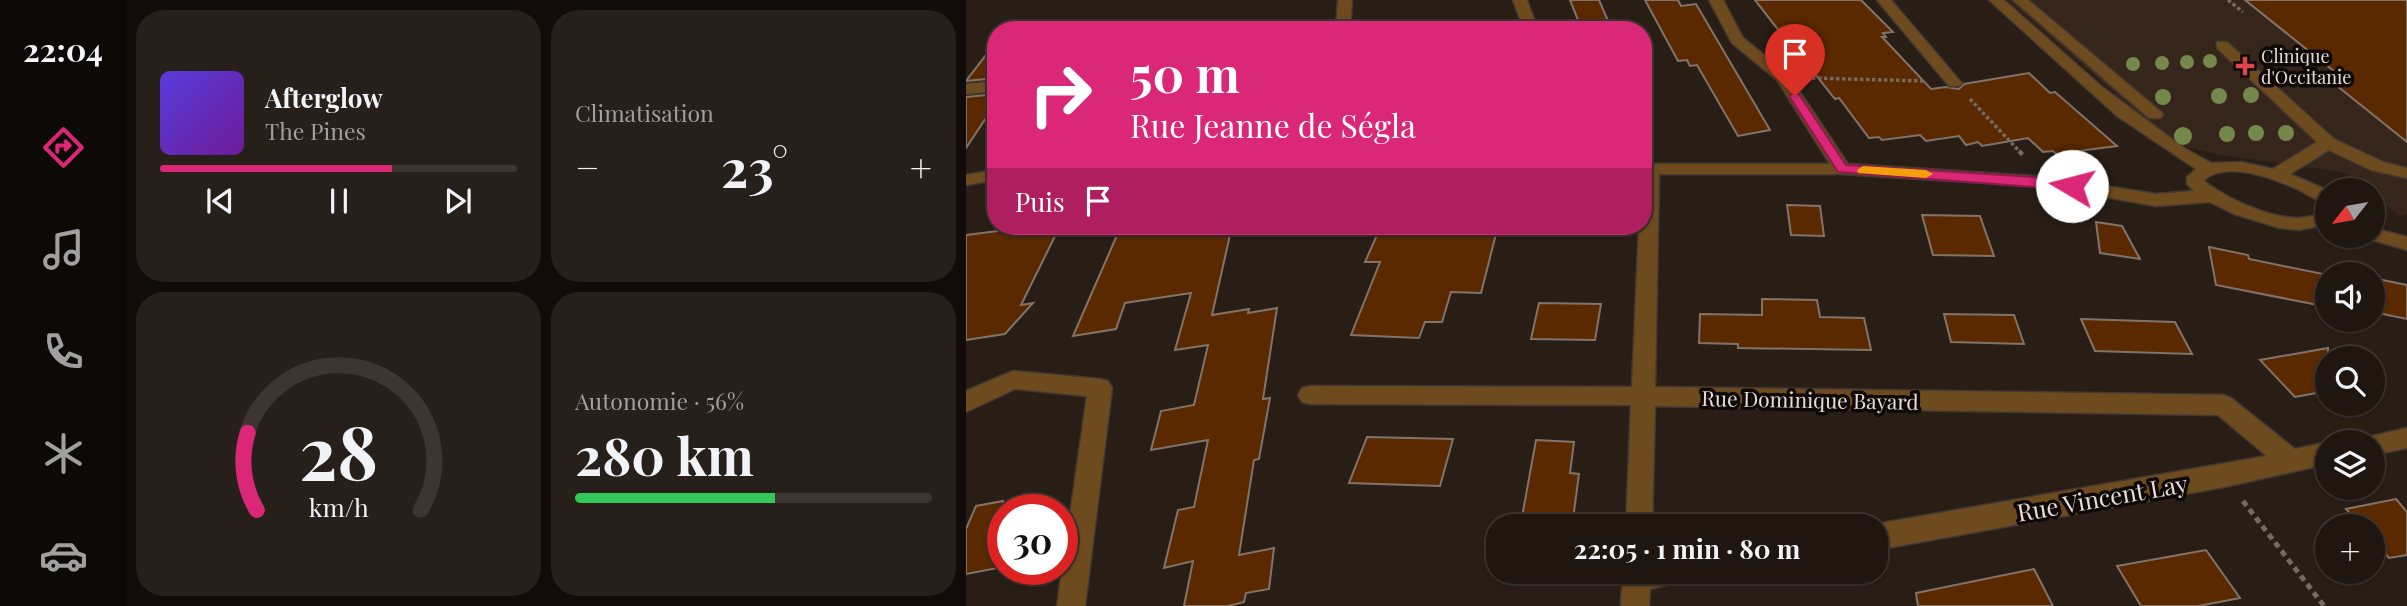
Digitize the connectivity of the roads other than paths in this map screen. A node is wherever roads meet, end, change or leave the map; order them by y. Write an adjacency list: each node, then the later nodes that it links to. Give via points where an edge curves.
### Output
1 (1345, 0): 7 (street)
2 (1520, 0): 8 (street)
3 (1716, 0): 17 (street, via 1737,40 1783,77)
4 (1884, 0): 10 (street)
5 (1996, 0): 15 (street, via 2128,116)
6 (2020, 0): 13 (street)
7 (1344, 21)
8 (1528, 21)
9 (2221, 45): 14 (street)
10 (1954, 83)
11 (987, 87): 12 (street)
12 (966, 89)
13 (2155, 115)
14 (2329, 144): 18 (street, via 2377,166); 19 (street)
15 (2207, 168): 19 (street, via 2220,165); 23 (street, via 2196,177 2196,184)
16 (1652, 169): 17 (street)
17 (1842, 169): 23 (street, via 2049,182 2156,200)
18 (2407, 173)
19 (2277, 174): 22 (street)
20 (987, 176): 21 (street)
21 (966, 180)
22 (2315, 190)
23 (2209, 196): 24 (street, via 2242,212)
24 (2315, 224)
25 (1646, 235): 29 (street)
26 (2385, 238): 27 (street)
27 (2407, 244)
28 (1310, 395): 29 (street, Rue Dominique Bayard)
29 (1644, 396): 34 (street, Rue Dominique Bayard, via 2222,405); 35 (street)
30 (966, 402): 37 (street, via 1013,380 1100,388)
31 (2407, 438): 32 (street)
32 (2385, 442)
33 (2315, 455): 34 (street, Rue Vincent Lay)
34 (2290, 460): 36 (street, Rue Vincent Lay)
35 (1639, 514)
36 (1888, 535)
37 (1071, 606)

